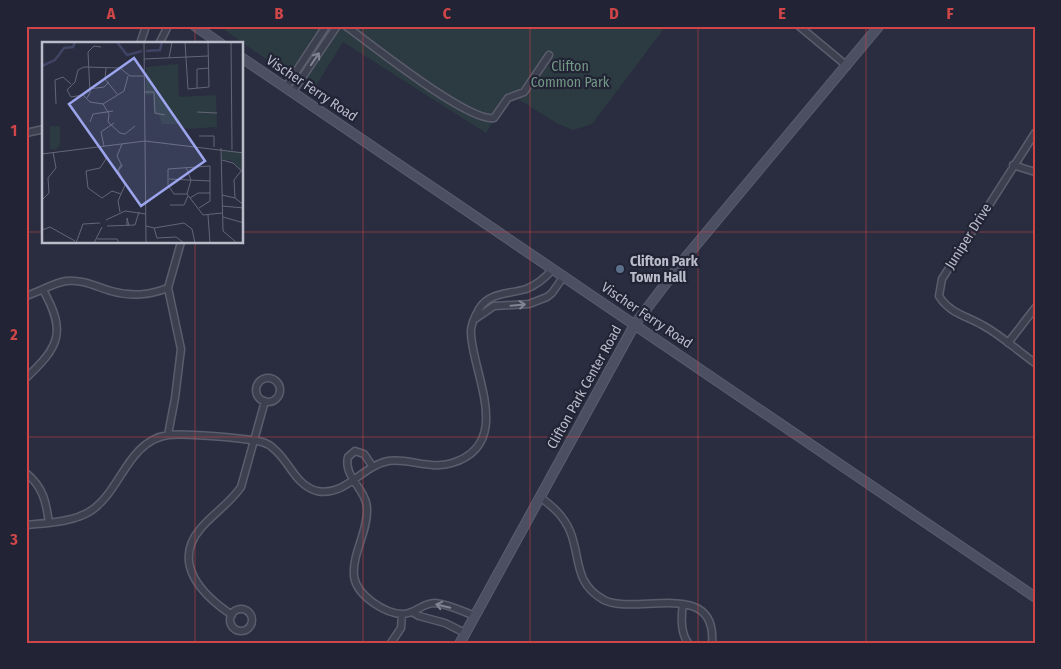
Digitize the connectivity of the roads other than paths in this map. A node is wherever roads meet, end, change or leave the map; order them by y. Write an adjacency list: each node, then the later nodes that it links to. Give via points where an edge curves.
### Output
1 (146, 26): 9 (street)
2 (168, 26): 10 (street)
3 (195, 26): 11 (street)
4 (326, 26): 15 (street)
5 (337, 26): 15 (street, one-way to 5)
6 (346, 26): 12 (street, via 406,70 483,118 494,118 508,98 524,92)
7 (798, 26): 14 (street)
8 (879, 26): 14 (street, Clifton Park Center Road)
9 (141, 42)
10 (160, 42)
11 (218, 42)
12 (549, 55)
13 (244, 59): 15 (street, Vischer Ferry Road)
14 (847, 66): 29 (street, Clifton Park Center Road, via 686,257)
15 (290, 89): 22 (street, Vischer Ferry Road)
16 (42, 129): 17 (street)
17 (26, 133)
18 (1035, 133): 19 (street, Juniper Drive)
19 (1013, 165): 20 (street); 30 (street, Juniper Drive, via 942,279 939,296 957,314 984,326)
20 (1035, 172)
21 (180, 244): 24 (street)
22 (553, 269): 23 (street, Vischer Ferry Road); 28 (street, via 534,285 487,300 480,306)
23 (564, 276): 28 (street, one-way to 23, via 494,306 528,304 546,297); 29 (street, Vischer Ferry Road)
24 (168, 288): 25 (street, via 138,296 66,281); 34 (street, via 181,349)
25 (43, 290): 26 (street); 32 (street, via 55,318 56,336 48,358)
26 (26, 296)
27 (1035, 308): 30 (street)
28 (474, 320): 36 (street, via 471,334 487,415 480,442 466,455 448,464 392,461)
29 (635, 324): 39 (street, Clifton Park Center Road); 42 (street, Vischer Ferry Road)
30 (1008, 343): 31 (street)
31 (1035, 363)
32 (26, 378)
33 (265, 401): 35 (street)
34 (168, 435): 35 (street); 40 (street, via 138,452 105,500 90,511)
35 (255, 441): 38 (street, via 274,449 298,479 311,489 334,491); 46 (street, via 241,486 195,536 188,558 203,592)
36 (373, 467): 38 (street); 38 (street, via 364,454 355,451 348,457 347,466)
37 (26, 473): 40 (street, via 42,489)
38 (354, 480): 45 (street, via 367,508 356,556 356,583 376,604)
39 (540, 497): 43 (street, via 566,522 580,573 594,593 611,602 627,605); 47 (street, Clifton Park Center Road)
40 (49, 523): 41 (street)
41 (26, 525)
42 (1035, 597)
43 (683, 604): 51 (street, via 682,627); 52 (street, via 694,606 706,616)
44 (412, 612): 45 (street); 47 (street, one-way to 44, via 434,603 419,606); 48 (street)
45 (402, 614): 49 (street, via 401,628)
46 (232, 615)
47 (475, 616): 48 (street, Clifton Park Center Road)
48 (465, 633): 50 (street, Clifton Park Center Road)
49 (391, 643)
50 (460, 643)
51 (688, 643)
52 (712, 643)

